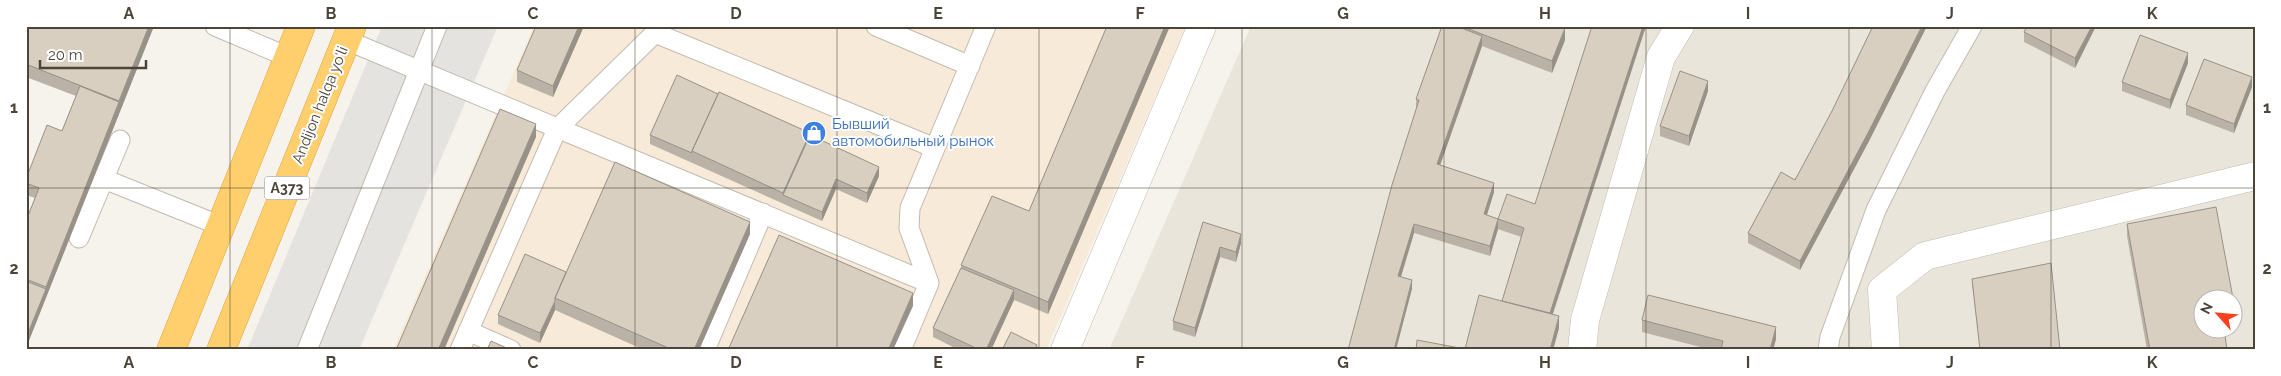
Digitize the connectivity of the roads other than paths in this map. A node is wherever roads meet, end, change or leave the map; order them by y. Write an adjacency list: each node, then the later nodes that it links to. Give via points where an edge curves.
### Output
1 (215, 26): 11 (lane)
2 (301, 26): 11 (highway, A373)
3 (437, 26): 13 (lane)
4 (876, 26): 12 (lane)
5 (986, 26): 12 (lane)
6 (1202, 26): 31 (street)
7 (1680, 26): 32 (street, via 1661,58 1585,320)
8 (1972, 26): 33 (lane, via 1935,91 1876,210)
9 (656, 30): 14 (lane); 16 (lane)
10 (349, 33): 13 (lane); 25 (highway, Andijon halqa yo‘li / A373)
11 (288, 57): 20 (highway, A373)
12 (970, 66): 16 (lane)
13 (421, 70): 14 (lane); 26 (lane)
14 (557, 128): 19 (lane); 23 (lane)
15 (120, 140): 18 (lane)
16 (935, 148): 22 (lane, via 908,218)
17 (2255, 176): 34 (street, via 1925,256 1882,290)
18 (104, 178): 20 (lane); 21 (lane)
19 (763, 213): 22 (lane); 29 (lane)
20 (221, 226): 24 (highway, A373)
21 (79, 238)
22 (929, 283): 30 (lane)
23 (468, 331): 27 (lane); 28 (lane)
24 (171, 350)
25 (221, 350)
26 (307, 350)
27 (460, 350)
28 (511, 350)
29 (705, 350)
30 (901, 350)
31 (1065, 350)
32 (1582, 350)
33 (1828, 350)
34 (1886, 350)

